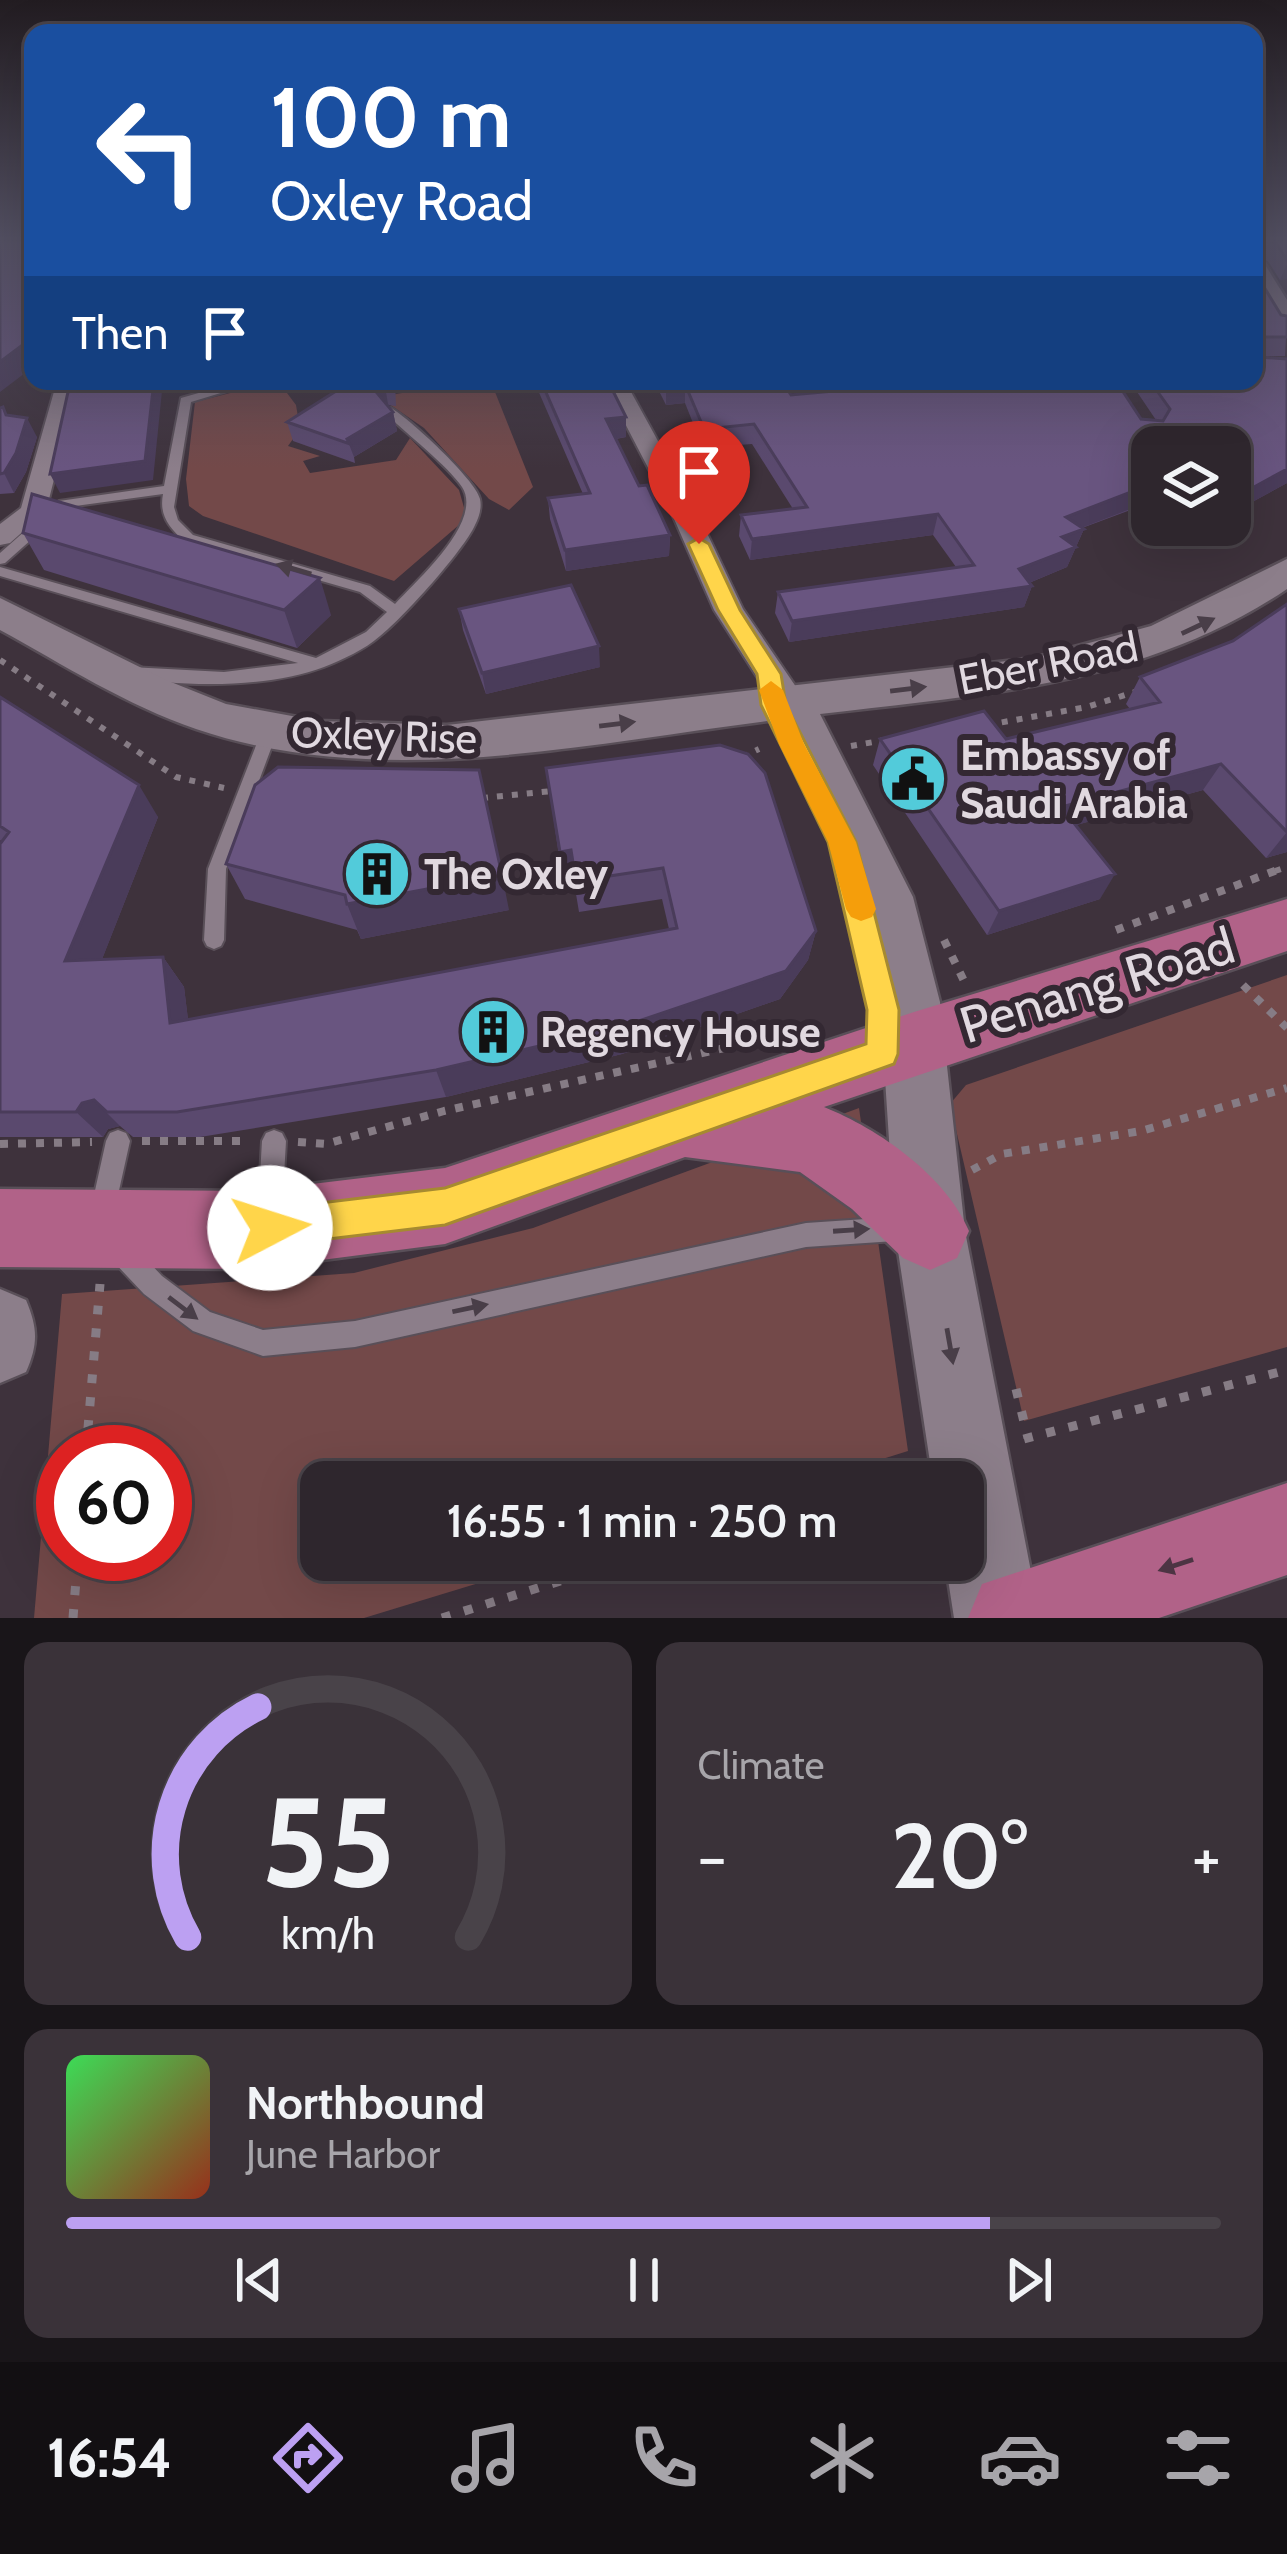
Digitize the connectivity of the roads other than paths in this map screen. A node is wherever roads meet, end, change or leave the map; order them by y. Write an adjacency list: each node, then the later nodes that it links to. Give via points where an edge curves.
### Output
1 (66, 390): 6 (street, via 33,511)
2 (221, 390): 5 (lane, via 185,400)
3 (619, 390): 14 (street)
4 (391, 412): 10 (lane, via 476,496 456,544)
5 (169, 489): 7 (lane, via 64,504); 10 (lane, one-way to 5, via 364,589 188,538 169,514)
6 (0, 537)
7 (0, 560)
8 (0, 571): 12 (lane)
9 (1287, 571): 14 (main road, Eber Road, one-way to 9, via 995,679 1103,658 1191,629)
10 (394, 610): 12 (lane, via 374,634)
11 (0, 612): 13 (main road, Oxley Rise)
12 (319, 663): 13 (lane, via 249,678)
13 (113, 670): 15 (main road, Oxley Rise, via 190,707)
14 (778, 694): 15 (main road, Oxley Rise, one-way to 14, via 392,743 465,741); 18 (main road, via 886,897 910,1002)
15 (270, 730): 17 (lane, via 218,869)
16 (1287, 925): 18 (main road, Penang Road)
17 (214, 940)
18 (898, 1048): 19 (main road, Penang Road); 24 (main road, via 915,1094)
19 (682, 1125): 23 (main road, Penang Road, via 445,1206); 24 (main road, via 813,1138 898,1196)
20 (274, 1141): 23 (lane)
21 (118, 1142): 25 (lane)
22 (0, 1228): 25 (main road, Penang Road)
23 (270, 1228): 25 (main road, Penang Road)
24 (930, 1231): 25 (lane, one-way to 24, via 202,1322 263,1343 356,1334 806,1234); 29 (main road, one-way to 29)
25 (105, 1234)
26 (0, 1326): 27 (main road)
27 (0, 1346)
28 (1287, 1529): 30 (main road, one-way to 30)
29 (997, 1618)
30 (1016, 1618)

